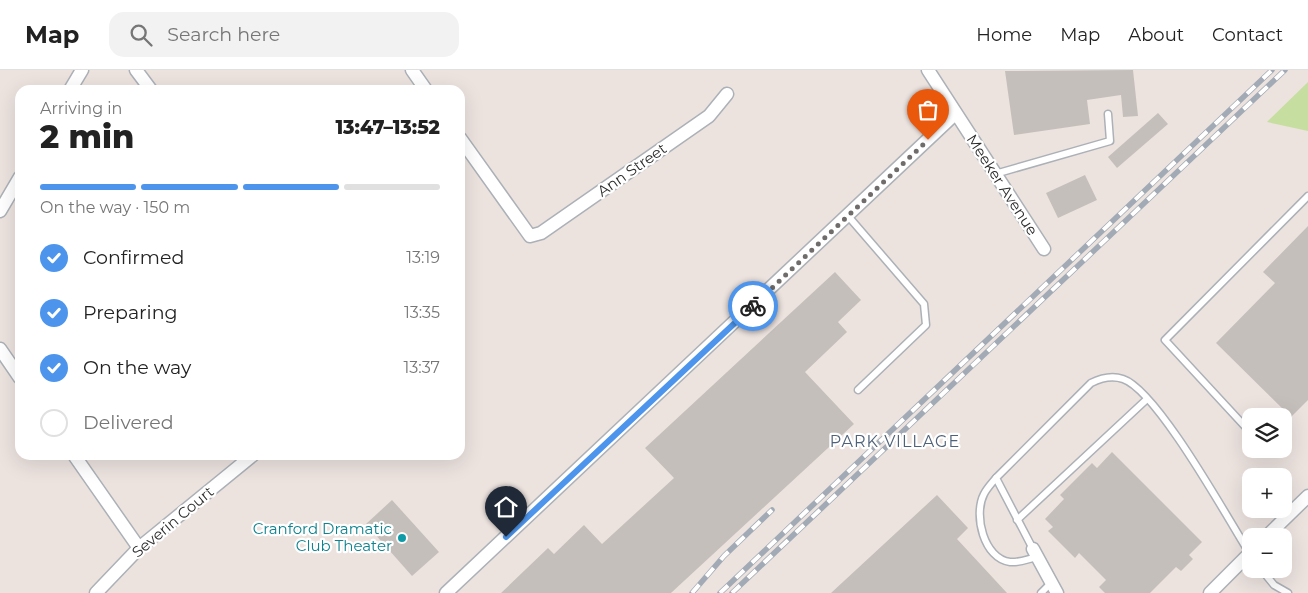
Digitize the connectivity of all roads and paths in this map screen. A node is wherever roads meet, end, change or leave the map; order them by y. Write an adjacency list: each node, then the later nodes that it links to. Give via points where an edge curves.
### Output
1 (82, 70): 5 (street)
2 (136, 70): 6 (street)
3 (412, 70): 7 (street)
4 (928, 70): 9 (street, Meeker Avenue)
5 (73, 85)
6 (147, 85)
7 (422, 85)
8 (727, 94): 11 (street, Ann Street, via 709,116 541,233 530,236)
9 (955, 114): 12 (street, Meeker Avenue); 16 (street)
10 (1108, 114): 12 (lane, via 1110,141)
11 (465, 145)
12 (995, 174): 17 (street, Meeker Avenue)
13 (15, 186): 15 (street)
14 (1308, 196): 22 (lane, via 1166,340)
15 (0, 212)
16 (848, 216): 20 (lane, via 924,304 926,325); 36 (street)
17 (1044, 249)
18 (0, 349): 19 (street)
19 (15, 371)
20 (858, 390)
21 (1147, 398): 25 (lane, via 1124,379 1101,378 1090,383); 27 (lane); 29 (lane, via 1170,425)
22 (1242, 423)
23 (77, 460): 30 (street)
24 (247, 460): 30 (street, Severin Court)
25 (996, 478): 27 (lane); 31 (lane, via 983,495 980,515 988,546 995,556 1008,562 1018,562)
26 (1308, 496): 28 (street)
27 (1018, 520): 31 (lane)
28 (1275, 528)
29 (1242, 539)
30 (139, 548): 35 (street, Severin Court)
31 (1035, 553): 34 (street)
32 (1242, 562): 38 (street)
33 (1269, 578): 39 (lane)
34 (1054, 588): 37 (lane)
35 (96, 593)
36 (446, 593)
37 (1041, 593)
38 (1210, 593)
39 (1288, 593)

